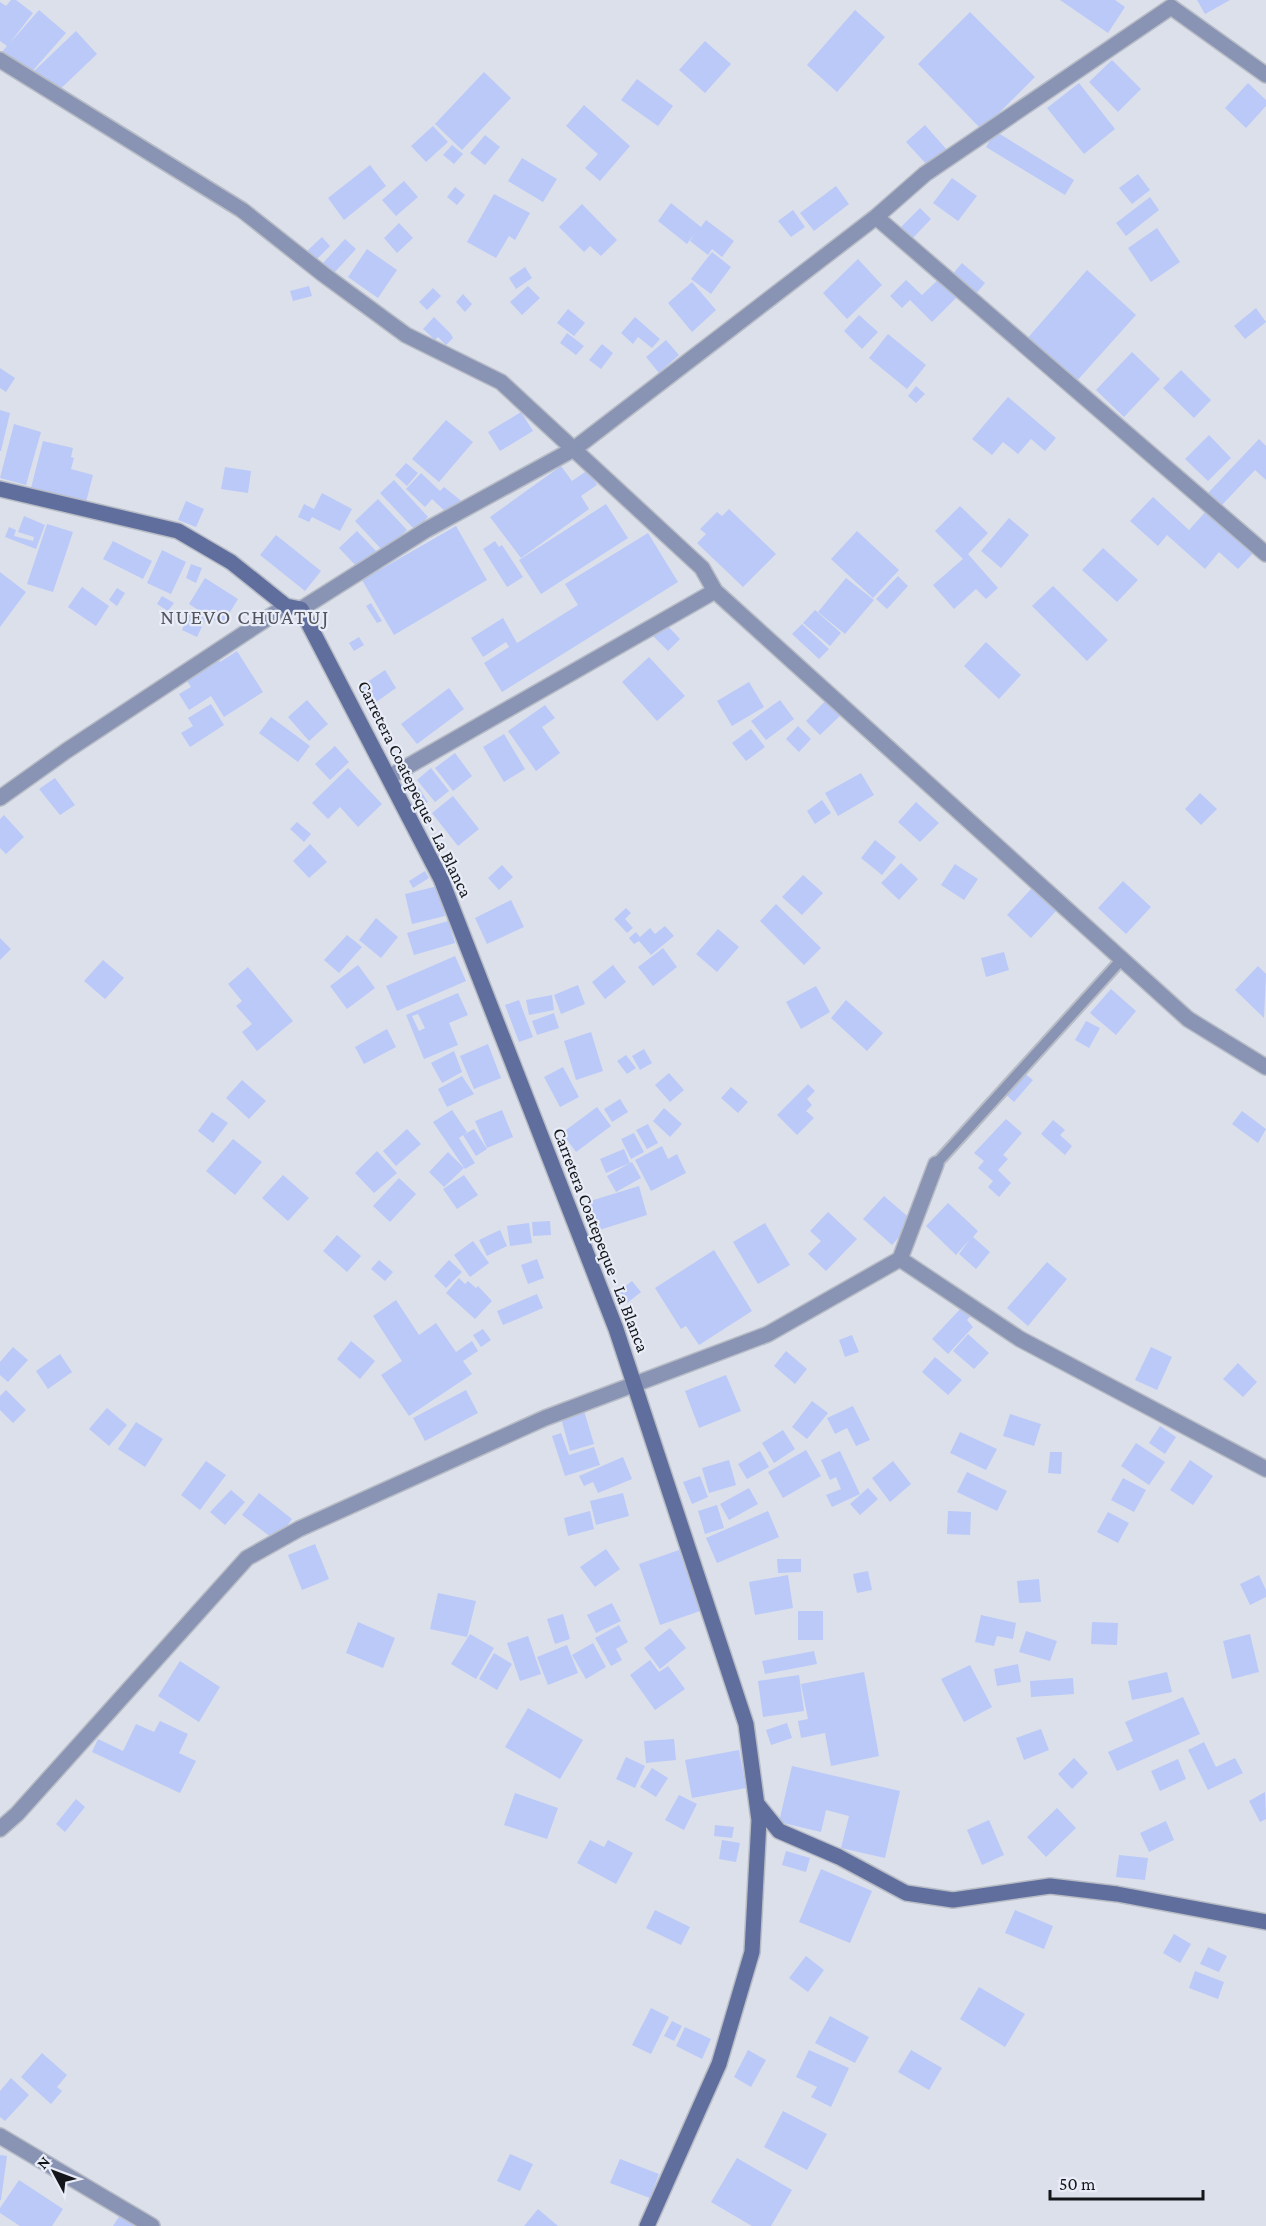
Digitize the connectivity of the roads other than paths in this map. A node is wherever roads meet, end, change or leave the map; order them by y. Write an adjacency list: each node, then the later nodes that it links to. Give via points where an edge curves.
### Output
1 (1171, 4): 3 (street); 4 (street, via 925,174)
2 (0, 60): 5 (street, via 242,210 406,335 501,382)
3 (1266, 75)
4 (876, 217): 5 (street); 7 (street)
5 (574, 449): 8 (street, via 702,568); 10 (street, via 426,530)
6 (0, 489): 9 (main road, via 178,531 231,562)
7 (1266, 554)
8 (715, 591): 11 (street); 13 (street)
9 (286, 606): 10 (main road); 12 (street)
10 (302, 609): 11 (main road, Carretera Coatepeque - La Blanca)
11 (389, 777): 17 (main road, Carretera Coatepeque - La Blanca, via 441,879)
12 (0, 798)
13 (1122, 959): 14 (street, via 1188,1019); 15 (lane)
14 (1266, 1068)
15 (936, 1164): 16 (street)
16 (900, 1260): 17 (street, via 768,1334); 18 (street, via 1020,1339)
17 (633, 1383): 19 (main road, Carretera Coatepeque - La Blanca, via 746,1724); 20 (street, via 545,1418 299,1529 247,1558)
18 (1266, 1469)
19 (756, 1803): 21 (main road, via 779,1831 906,1893 953,1900 1050,1886 1117,1894); 24 (main road, Carretera Coatepeque - La Blanca, via 759,1820 752,1952 719,2064)
20 (0, 1829)
21 (1266, 1922)
22 (0, 2136): 23 (street)
23 (152, 2226)
24 (647, 2226)

